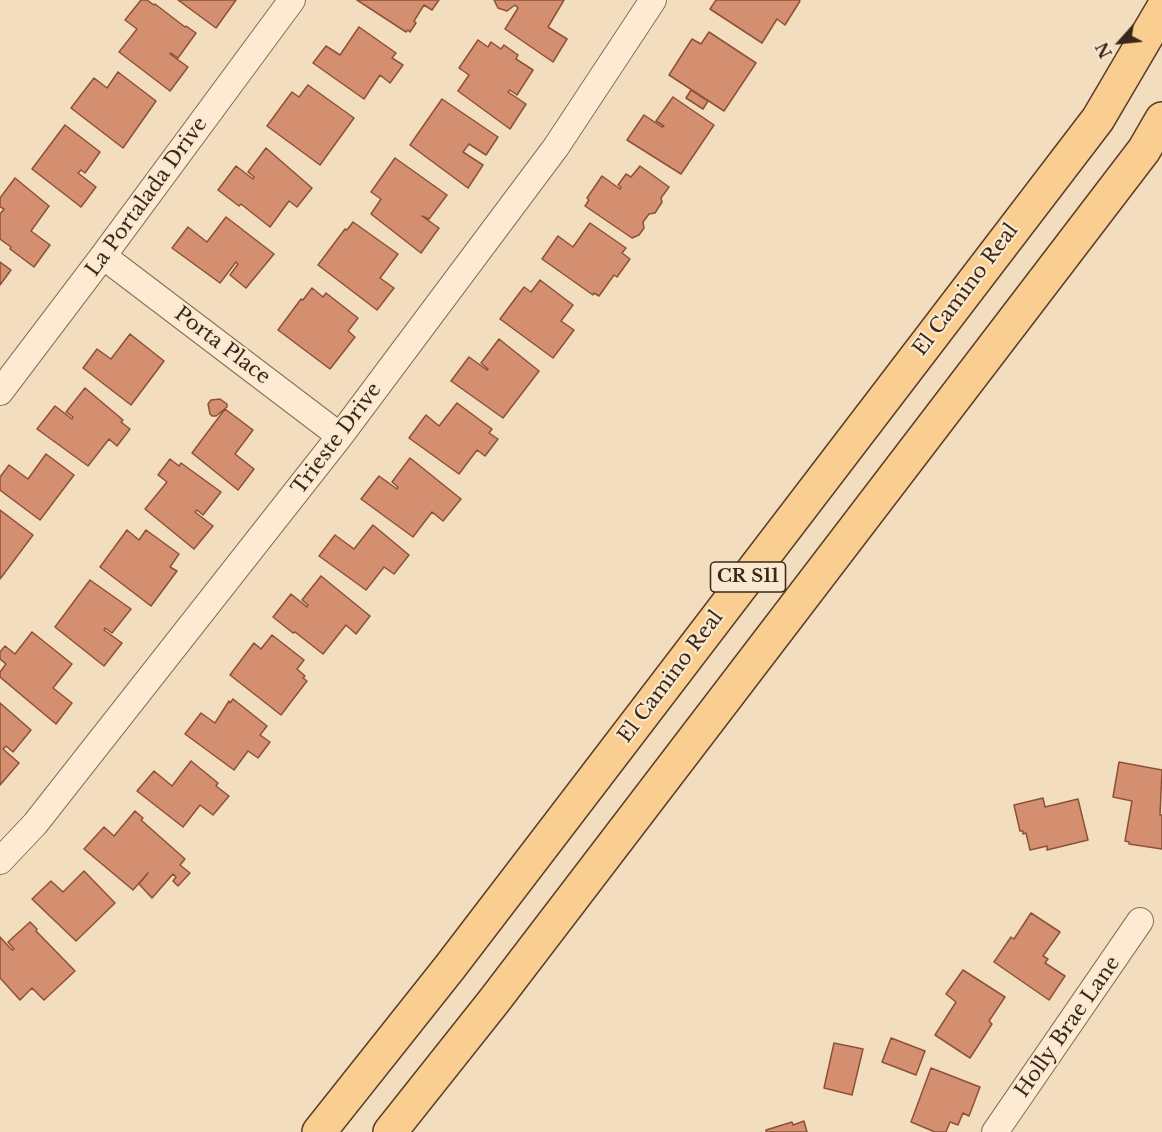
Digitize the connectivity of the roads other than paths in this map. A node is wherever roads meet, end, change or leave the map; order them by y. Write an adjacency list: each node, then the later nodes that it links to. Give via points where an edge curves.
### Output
1 (292, 0): 5 (street, La Portalada Drive)
2 (653, 0): 7 (street, Trieste Drive, via 556,147)
3 (1162, 10): 10 (main road, El Camino Real / CR S11, via 1098,119 450,967)
4 (1162, 119): 11 (main road, CR S11, via 1144,150)
5 (103, 256): 6 (street, La Portalada Drive); 7 (street, Porta Place)
6 (0, 392)
7 (340, 436): 8 (street, Trieste Drive, via 43,814)
8 (0, 861)
9 (1140, 921): 12 (street, Holly Brae Lane)
10 (319, 1132)
11 (390, 1132)
12 (995, 1132)

